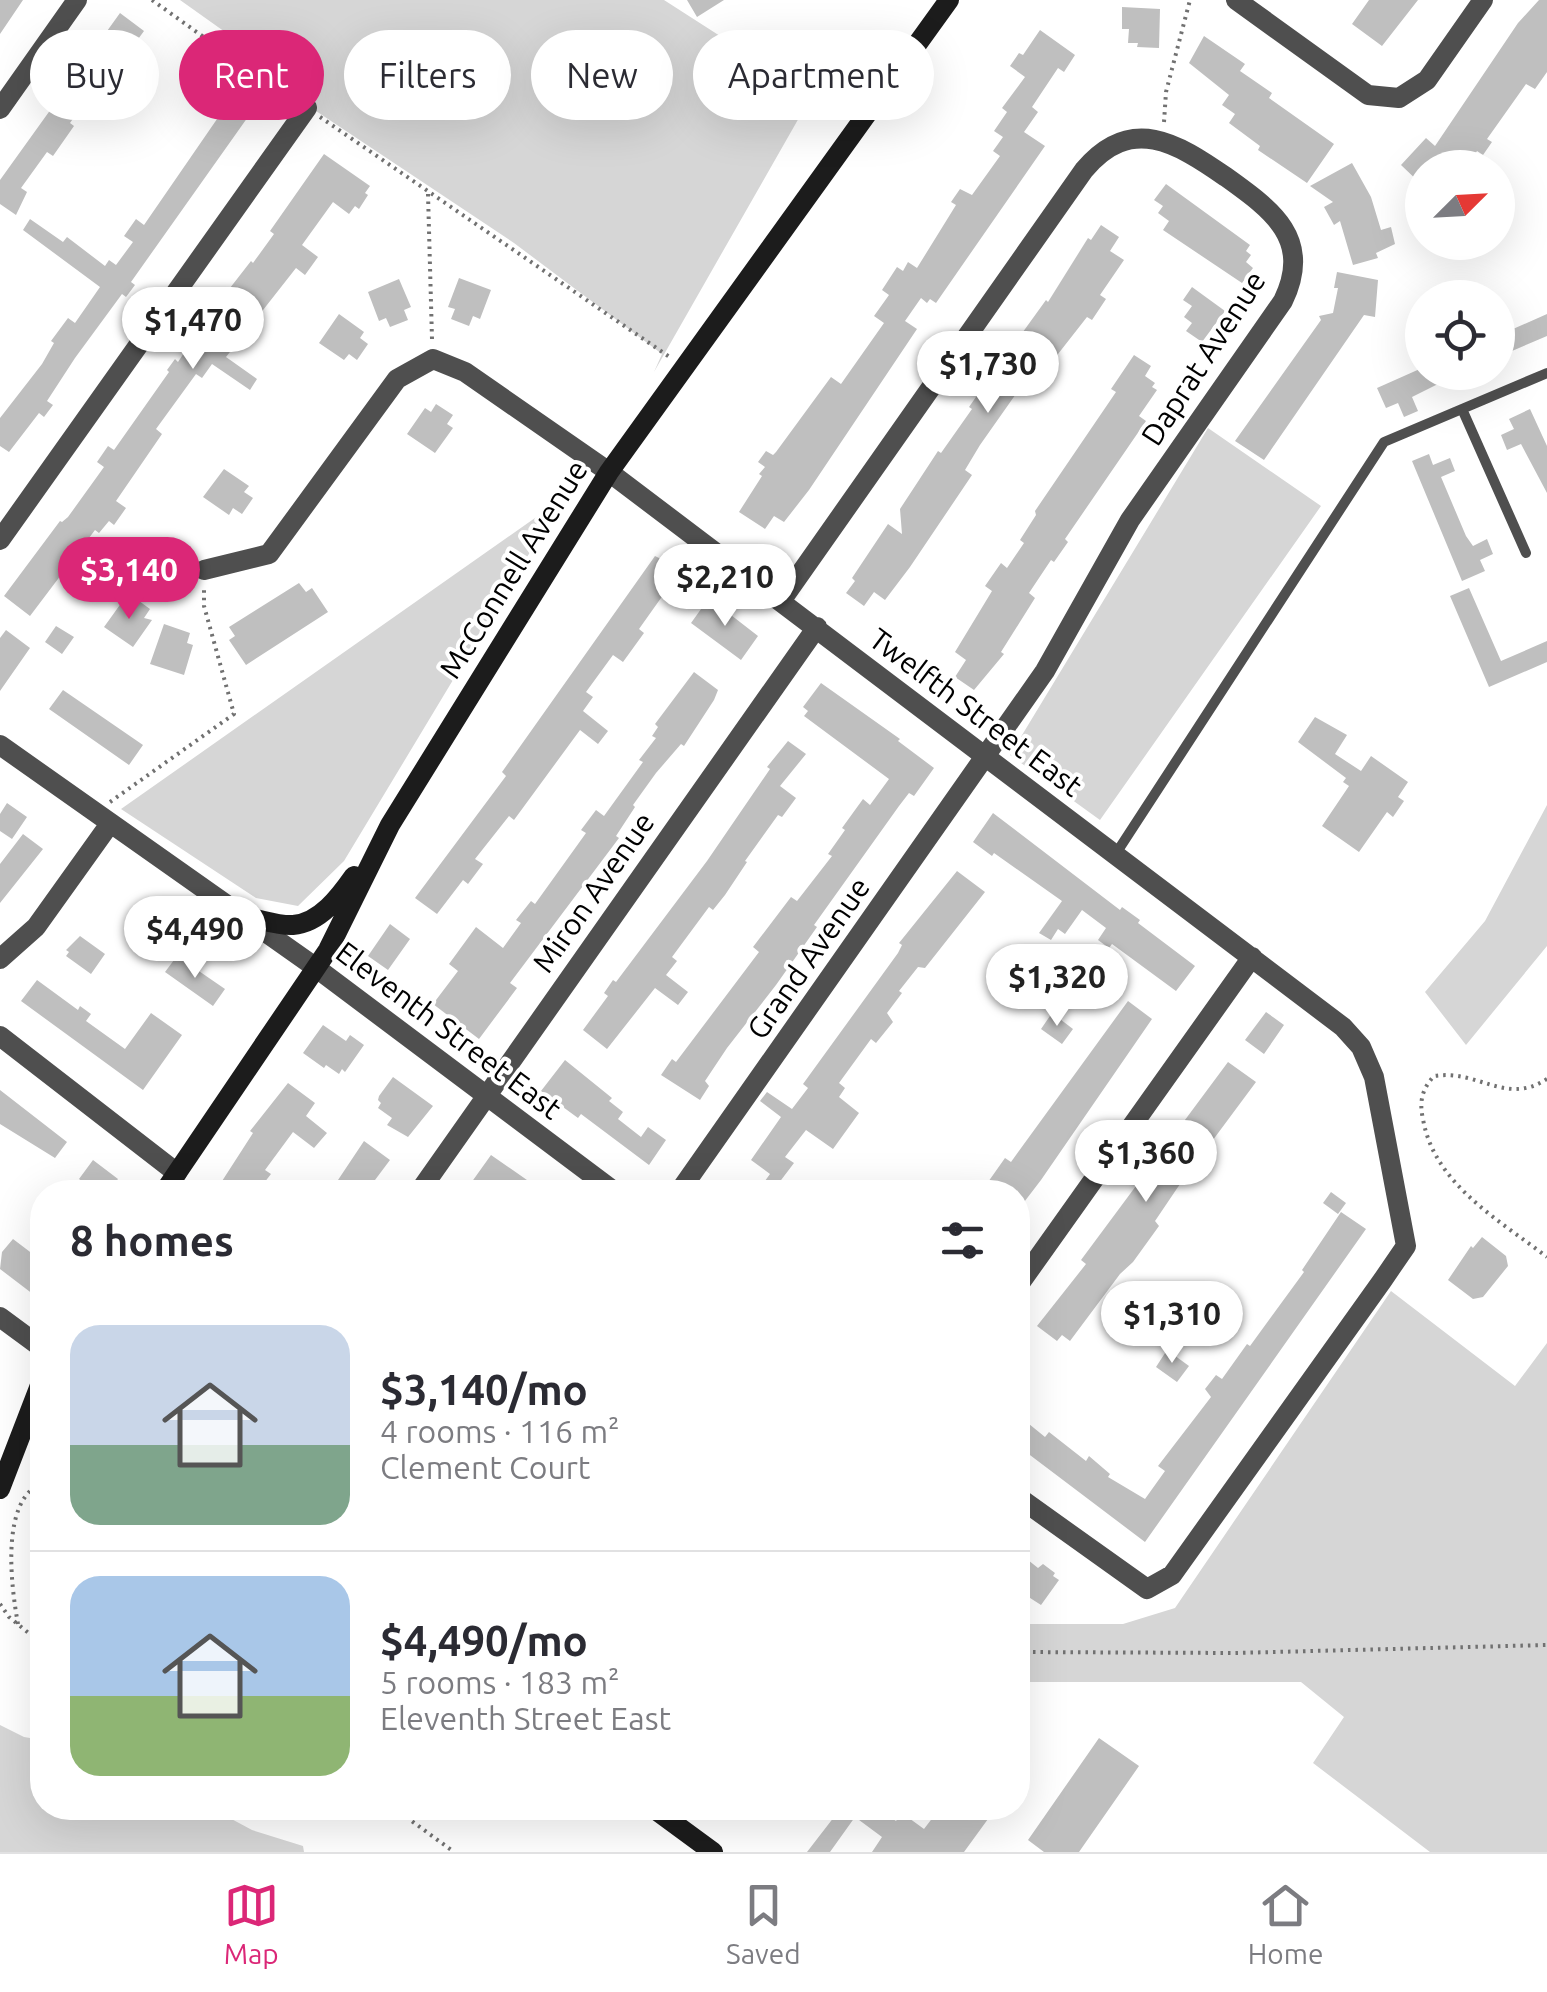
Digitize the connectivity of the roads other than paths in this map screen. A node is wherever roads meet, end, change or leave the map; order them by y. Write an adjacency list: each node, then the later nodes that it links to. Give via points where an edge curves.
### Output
1 (77, 0): 5 (street)
2 (949, 0): 9 (main road, McConnell Avenue)
3 (1236, 0): 4 (street, via 1368,95 1399,98 1427,80)
4 (1483, 0)
5 (0, 109)
6 (299, 120): 10 (street)
7 (1547, 374): 8 (lane)
8 (1462, 409): 11 (lane); 19 (lane, via 1384,442)
9 (609, 472): 12 (street, Twelfth Street East, via 466,372 433,359 396,380 269,554); 13 (street, Twelfth Street East); 18 (main road, McConnell Avenue)
10 (0, 540)
11 (1526, 553)
12 (204, 570)
13 (781, 600): 14 (street, Twelfth Street East); 16 (street, Daprat Avenue, via 1093,160 1108,148 1162,140 1190,152 1276,216 1292,251 1289,290 1130,520 1045,671)
14 (817, 627): 16 (street, Twelfth Street East); 25 (street, Miron Avenue)
15 (0, 745): 17 (street, Eleventh Street East)
16 (985, 758): 19 (street, Twelfth Street East); 30 (street, Grand Avenue)
17 (102, 819): 20 (street, Eleventh Street East); 21 (street, via 36,927)
18 (390, 825): 20 (main road, via 339,897 315,918 293,925); 23 (main road, McConnell Avenue)
19 (1115, 855): 22 (street, Twelfth Street East)
20 (245, 917): 23 (street, Eleventh Street East)
21 (0, 959)
22 (1256, 960): 31 (street); 36 (street, Twelfth Street East, via 1344,1026 1367,1059 1406,1246 1172,1575 1147,1589)
23 (316, 968): 25 (street, Eleventh Street East); 26 (main road, McConnell Avenue)
24 (0, 1036): 26 (street)
25 (486, 1095): 28 (street, Miron Avenue); 29 (street, Eleventh Street East)
26 (177, 1173): 27 (main road, McConnell Avenue)
27 (172, 1180)
28 (426, 1180)
29 (599, 1180)
30 (687, 1180)
31 (1030, 1270)
32 (0, 1317): 33 (street)
33 (30, 1339)
34 (30, 1411): 35 (main road)
35 (0, 1488)
36 (1030, 1507)
37 (670, 1820): 38 (main road)
38 (713, 1852)

